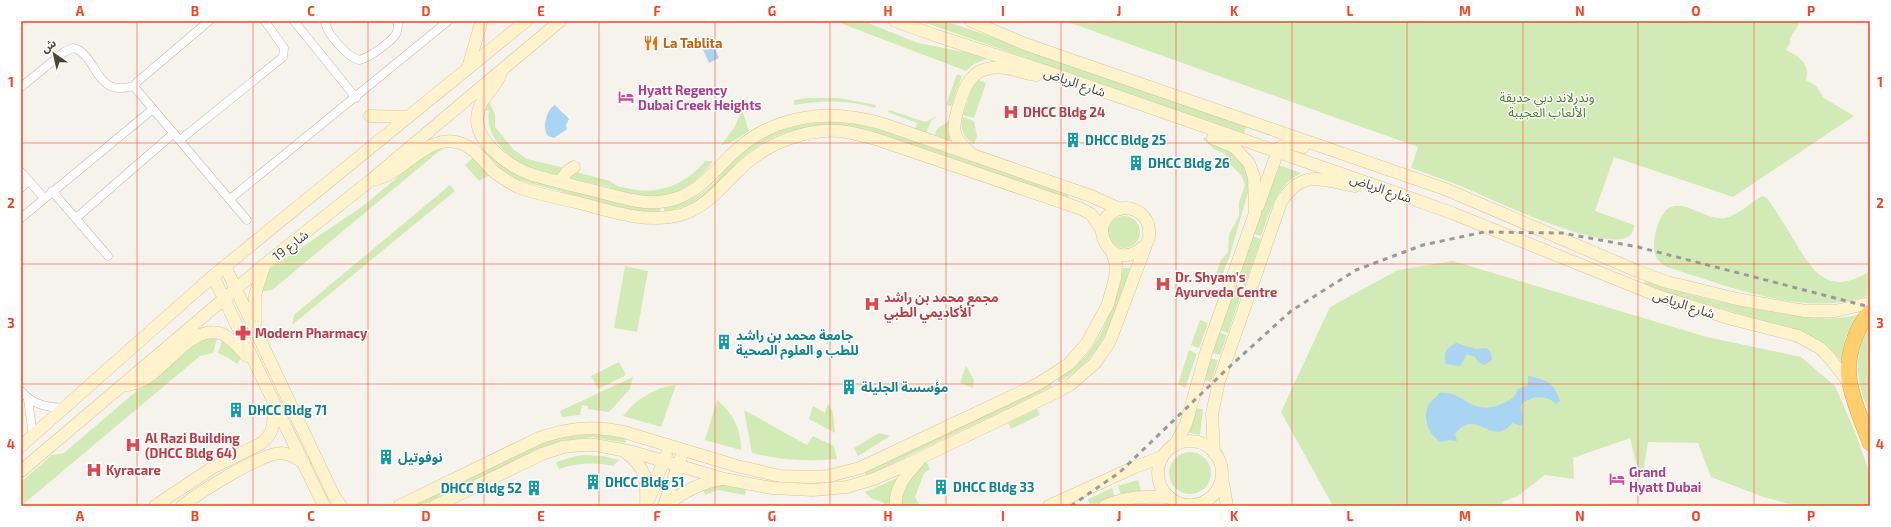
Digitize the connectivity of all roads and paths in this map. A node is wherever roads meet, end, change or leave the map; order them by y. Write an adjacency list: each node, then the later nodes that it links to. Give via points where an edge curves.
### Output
1 (209, 21): 16 (street, via 141,78)
2 (265, 21): 23 (street, via 284,48 283,57)
3 (294, 21): 17 (street)
4 (325, 21): 5 (street, via 329,32 349,55 359,60 370,56 391,39 398,28)
5 (398, 21)
6 (448, 21): 17 (street)
7 (526, 21): 12 (street, شارع 19)
8 (560, 21): 13 (street, شارع 19)
9 (895, 21): 14 (street, شارع الرياض)
10 (971, 21): 26 (street, شارع الرياض, via 1025,44)
11 (481, 23): 12 (street)
12 (468, 68): 20 (street, شارع 19)
13 (501, 72): 29 (street, شارع 19); 31 (street, via 498,82 480,104 478,127 482,136 494,151 518,170)
14 (1057, 75): 21 (street, شارع الرياض); 25 (street, via 1035,75 999,68 987,69 974,76 967,85 956,114 954,128 957,139)
15 (21, 86): 16 (street, via 64,52 73,48 81,52 108,85 117,88)
16 (135, 86): 18 (street)
17 (356, 98): 36 (street)
18 (153, 109): 22 (street); 34 (street)
19 (370, 116): 20 (street)
20 (408, 117): 47 (street, شارع 19)
21 (1201, 126): 24 (street, شارع الرياض); 38 (street, via 1212,137 1234,147 1249,163 1254,177)
22 (174, 133): 23 (street); 40 (street)
23 (180, 140): 36 (street)
24 (1276, 151): 26 (street, via 1285,144 1293,144); 32 (street, شارع الرياض); 38 (street)
25 (972, 155): 31 (street, via 870,120 822,115 786,122 755,136 732,154 700,186 678,199 665,202 632,200); 37 (street, via 1091,196)
26 (1372, 164): 49 (street, شارع الرياض, via 1473,200)
27 (574, 167): 31 (street)
28 (21, 172): 30 (street)
29 (371, 180): 42 (street, via 384,177 437,143 456,142 465,145 502,177 522,188 631,216 661,218 682,215 696,209 745,165 770,147 787,139 826,131 846,132 879,140 1080,208 1091,214); 46 (street, شارع 19)
30 (28, 182): 33 (street); 35 (street)
31 (559, 182)
32 (1378, 186): 48 (street, شارع الرياض); 70 (street, via 1360,187 1324,179 1309,180 1296,186 1282,202 1219,381 1212,414)
33 (21, 188)
34 (52, 191): 35 (street); 40 (street)
35 (44, 198): 39 (street)
36 (230, 199): 41 (street)
37 (1120, 209): 42 (street, via 1108,217); 43 (street, via 1133,210 1144,217 1149,232)
38 (1255, 213): 67 (street, via 1206,354 1186,424)
39 (21, 218)
40 (76, 218): 45 (street)
41 (247, 220)
42 (1102, 230): 44 (street, via 1104,242)
43 (1144, 246): 44 (street, via 1138,252 1129,255); 72 (street, via 1116,329 1095,363 1059,391)
44 (1112, 252): 76 (street, via 1116,265 1108,304 1087,343 1069,364 1038,384)
45 (108, 256)
46 (264, 264): 51 (street, شارع 19); 55 (street, via 255,295)
47 (225, 266): 50 (street, شارع 19); 51 (street)
48 (1587, 267): 49 (street, via 1623,275); 57 (street, شارع الرياض, via 1674,302 1798,336 1824,352)
49 (1637, 271): 53 (street, شارع الرياض, via 1678,285 1805,311 1835,312)
50 (213, 276): 52 (street); 62 (street, شارع 19)
51 (236, 288): 52 (street, شارع 19); 55 (street)
52 (224, 299): 56 (street); 58 (street, شارع 19)
53 (1870, 303)
54 (1870, 312): 57 (highway, via 1852,347)
55 (255, 329): 88 (street)
56 (254, 363): 58 (street, via 228,338 221,334 206,333 192,338 147,378); 61 (street)
57 (1850, 384): 64 (highway)
58 (121, 386): 77 (street, شارع 19)
59 (21, 391): 60 (street)
60 (28, 399): 62 (street, via 47,407); 63 (street)
61 (274, 403): 74 (street); 81 (street, via 273,428 268,438)
62 (64, 408): 63 (street, شارع 19)
63 (33, 436): 65 (street, شارع 19)
64 (1870, 443)
65 (21, 446)
66 (670, 446): 69 (street); 73 (street); 89 (street, via 608,429 590,427 565,430 539,438)
67 (1174, 446): 70 (street, via 1191,441 1208,447); 71 (street)
68 (622, 450): 73 (street); 90 (street, via 595,445 563,448 542,454); 91 (street, via 635,460 643,471 646,481)
69 (683, 450): 75 (street); 76 (street, via 780,476 813,477)
70 (1214, 453): 78 (street, via 1221,466)
71 (1162, 457): 82 (street, via 1159,465 1159,483); 94 (street)
72 (922, 458): 80 (street, via 874,479 847,487); 93 (street, via 903,480 897,494)
73 (664, 460): 75 (street); 91 (street)
74 (305, 464): 86 (street, via 290,454 272,455 221,480); 87 (street)
75 (678, 465): 79 (street); 92 (street)
76 (854, 470): 80 (street, via 851,481)
77 (21, 471)
78 (1221, 473): 83 (street, via 1218,487 1209,498 1192,505); 96 (street)
79 (724, 479): 80 (street, via 781,489); 92 (street, via 698,485)
80 (828, 489)
81 (177, 490): 84 (street); 85 (street, via 179,500)
82 (1169, 497): 83 (street); 95 (street, via 1136,496)
83 (1184, 505)
84 (156, 506)
85 (171, 506)
86 (182, 506)
87 (324, 506)
88 (341, 506)
89 (399, 506)
90 (435, 506)
91 (646, 506)
92 (665, 506)
93 (896, 506)
94 (1049, 506)
95 (1105, 506)
96 (1227, 506)

